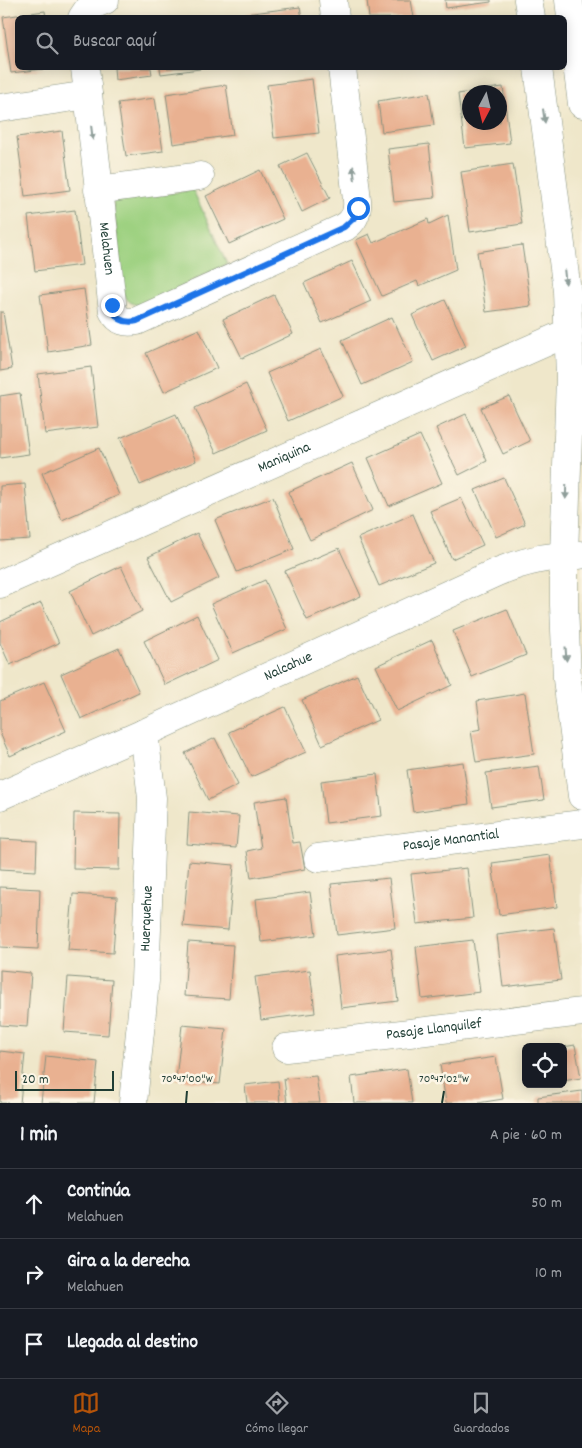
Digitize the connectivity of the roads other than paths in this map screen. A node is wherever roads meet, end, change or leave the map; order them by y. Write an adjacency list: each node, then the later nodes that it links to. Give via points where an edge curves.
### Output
1 (105, 0): 5 (street, via 90,6)
2 (333, 0): 6 (street)
3 (528, 0): 7 (street)
4 (569, 0): 8 (street)
5 (84, 15)
6 (335, 15)
7 (530, 15)
8 (569, 37): 13 (street)
9 (85, 70): 12 (street, Melahuen)
10 (342, 70): 16 (street, Melahuen, one-way to 10, via 113,311 124,322 137,321 344,227 354,218 358,208)
11 (538, 70): 17 (street, one-way to 17)
12 (88, 95): 14 (street); 16 (street, Melahuen, one-way to 16)
13 (582, 104)
14 (0, 108)
15 (200, 176): 16 (street)
16 (98, 190)
17 (569, 332): 18 (street, one-way to 18); 19 (street, Maniquina)
18 (573, 555): 20 (street, Nalcahue, via 531,560 497,572); 22 (street, one-way to 22, via 567,679)
19 (0, 584)
20 (144, 734): 21 (street, Nalcahue); 27 (street, Huerquehue, via 152,798 145,982)
21 (0, 796)
22 (582, 796)
23 (582, 824): 24 (street, Pasaje Manantial)
24 (318, 858)
25 (582, 1012): 26 (street, Pasaje Llanquilef)
26 (286, 1048)
27 (134, 1103)

